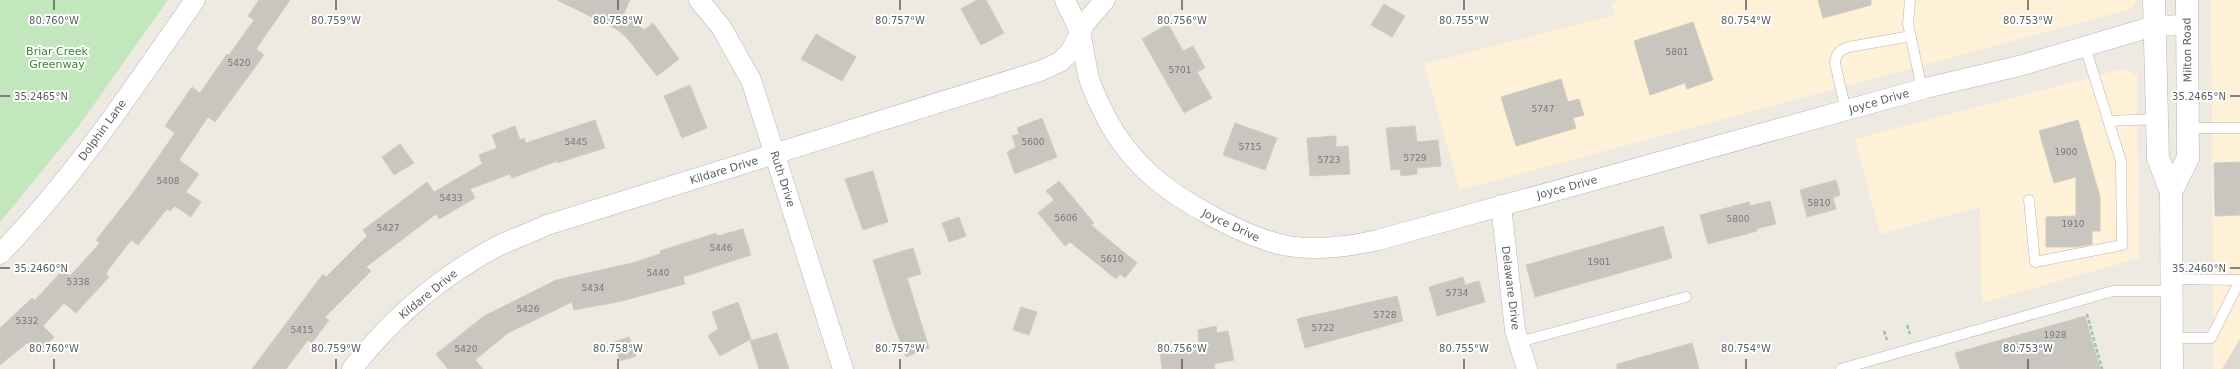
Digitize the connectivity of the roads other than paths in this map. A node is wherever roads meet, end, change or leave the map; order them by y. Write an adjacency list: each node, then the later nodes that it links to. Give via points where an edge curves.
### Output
1 (195, 0): 23 (street, Dolphin Lane, via 76,167)
2 (699, 0): 19 (street, Ruth Drive, via 721,27 751,80)
3 (1065, 0): 10 (street, Joyce Drive)
4 (1105, 0): 10 (street, Kildare Drive, via 1085,23)
5 (1910, 0): 11 (lane, via 1908,24)
6 (2154, 0): 9 (street, Milton Road)
7 (2187, 0): 8 (street, Milton Road)
8 (2187, 25): 9 (street, Joyce Drive); 17 (street, Milton Road)
9 (2154, 26): 12 (street, Joyce Drive); 15 (street, Milton Road)
10 (1080, 33): 19 (street, Kildare Drive, via 1070,52 1060,62 1040,71); 22 (street, Joyce Drive, via 1089,79 1107,120 1136,162 1181,200 1262,240 1288,246 1329,248 1378,240)
11 (1911, 36): 13 (lane); 14 (lane, via 1849,47 1836,55 1835,63)
12 (2085, 47): 13 (street, Joyce Drive); 16 (lane)
13 (1922, 89): 14 (street, Joyce Drive)
14 (1846, 111): 22 (street, Joyce Drive)
15 (2157, 119): 16 (lane); 20 (street, Milton Road, via 2158,158)
16 (2110, 121): 21 (lane, via 2121,161 2122,245 2036,262)
17 (2188, 128): 18 (lane); 20 (street, Milton Road, via 2188,158)
18 (2240, 128)
19 (775, 154): 29 (street, Kildare Drive, via 547,225 497,247 455,271 432,288 387,328); 30 (street, Ruth Drive)
20 (2171, 192): 25 (street, Milton Road)
21 (2029, 200)
22 (1501, 206): 28 (street, Delaware Drive)
23 (0, 254)
24 (2240, 280): 25 (lane); 27 (lane, via 2211,338)
25 (2171, 285): 27 (street, Milton Road); 32 (lane, via 2113,291)
26 (1686, 297): 28 (lane)
27 (2172, 338): 33 (street, Milton Road)
28 (1519, 342): 31 (street, Delaware Drive)
29 (352, 369)
30 (843, 369)
31 (1527, 369)
32 (1841, 369)
33 (2172, 369)

